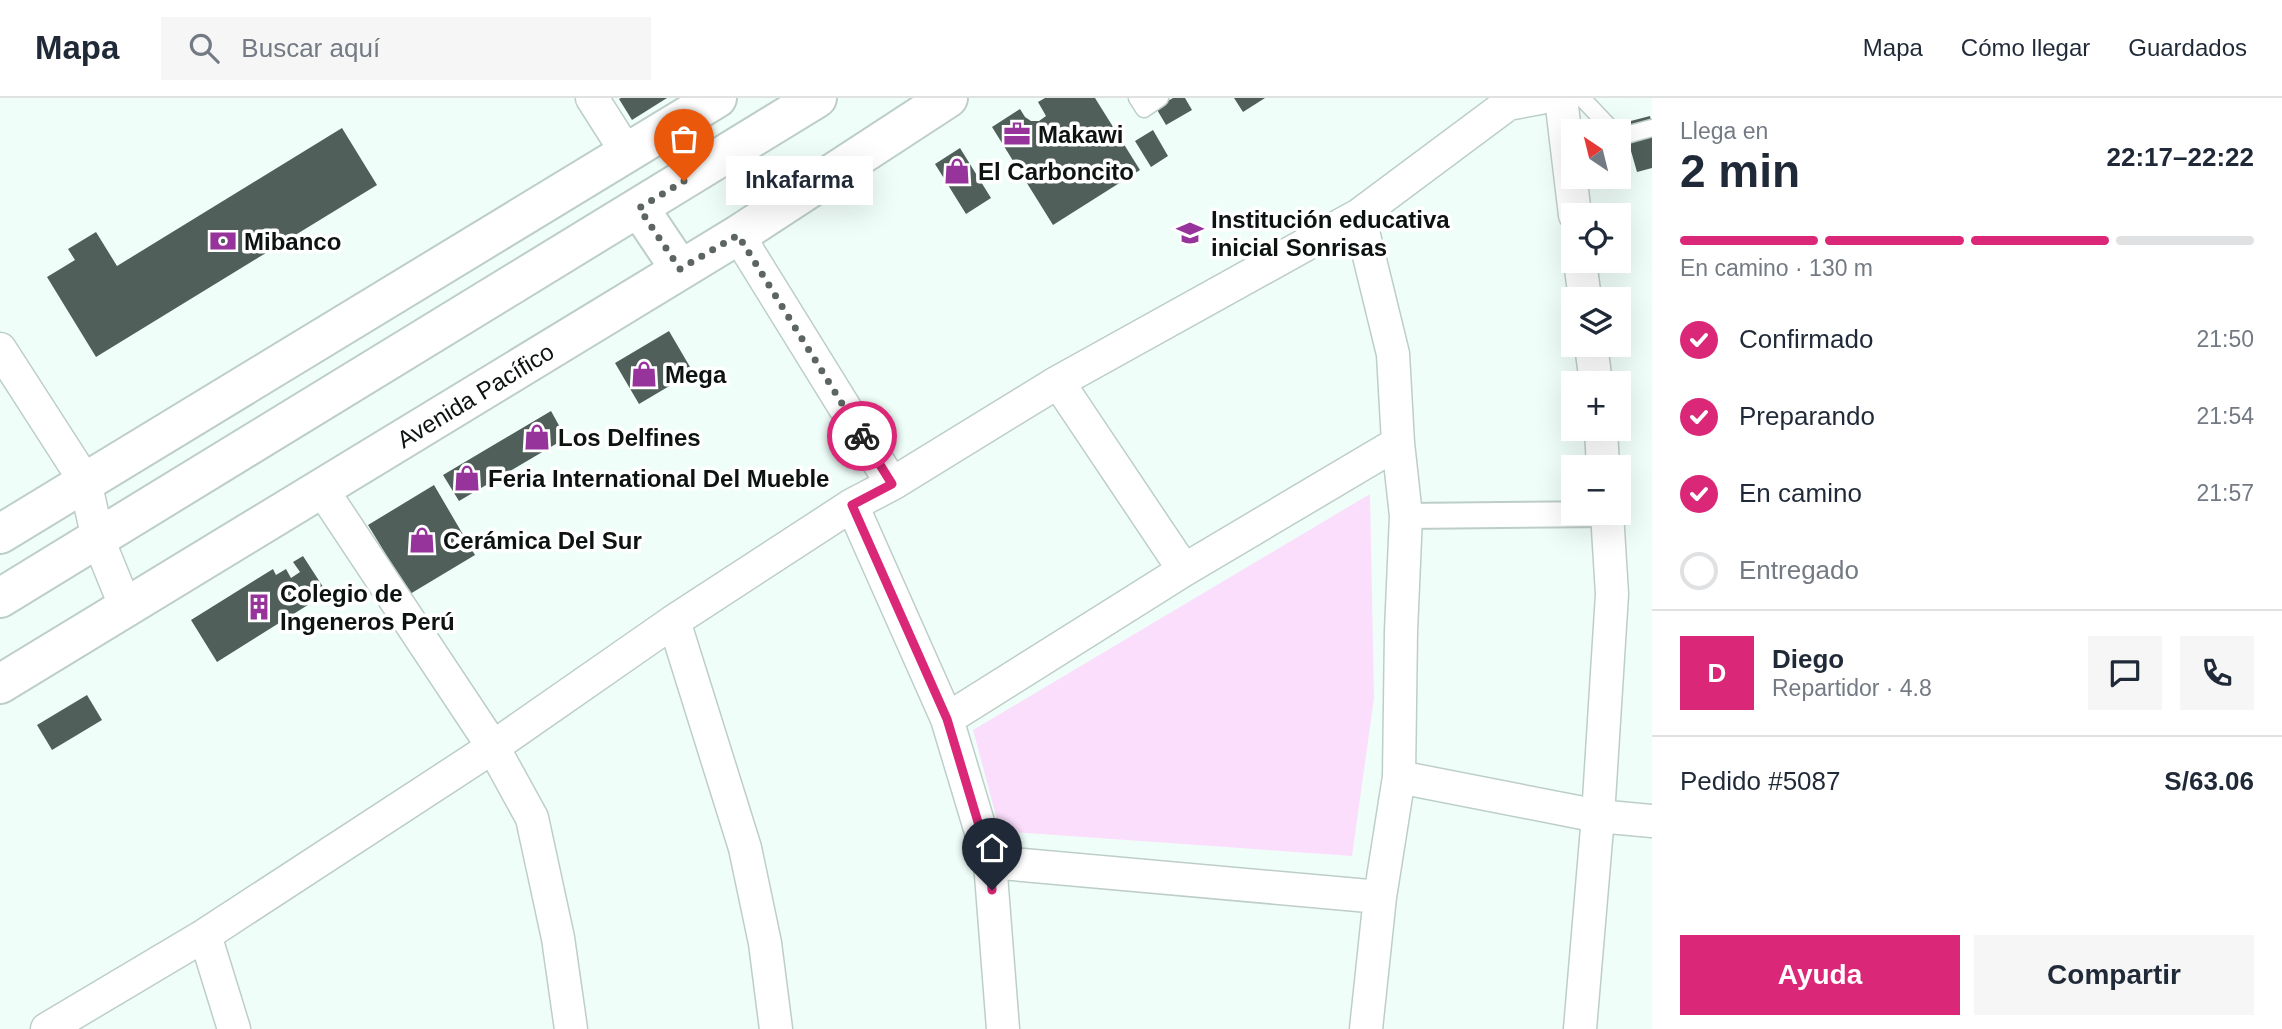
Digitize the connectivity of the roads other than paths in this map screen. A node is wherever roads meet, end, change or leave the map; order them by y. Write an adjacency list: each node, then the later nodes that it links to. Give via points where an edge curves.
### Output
1 (592, 98): 14 (street)
2 (717, 98): 14 (main road)
3 (817, 98): 16 (main road)
4 (948, 98): 18 (main road, Avenida Pacífico)
5 (1137, 98): 6 (lane, via 1144,109)
6 (1160, 98)
7 (1540, 98): 10 (street)
8 (1561, 98): 15 (street)
9 (1582, 98): 11 (lane)
10 (1506, 101): 17 (street)
11 (1602, 119)
12 (1652, 128): 13 (lane)
13 (1631, 134)
14 (627, 153): 23 (main road)
15 (1574, 203)
16 (639, 208): 19 (main road); 31 (main road)
17 (1359, 215): 21 (street); 22 (street, via 1393,354)
18 (738, 235): 19 (main road, Avenida Pacífico); 24 (street)
19 (680, 269): 25 (main road, Avenida Pacífico)
20 (0, 349): 23 (street)
21 (1058, 382): 24 (street); 32 (street)
22 (1398, 443): 28 (street); 32 (street)
23 (85, 481): 30 (main road); 31 (street)
24 (892, 484): 26 (street)
25 (321, 488): 34 (main road, Avenida Pacífico); 38 (street)
26 (852, 505): 35 (street); 37 (street)
27 (1561, 514): 28 (street)
28 (1406, 516): 39 (street)
29 (1608, 525): 40 (street, via 1612,594)
30 (0, 534)
31 (98, 539): 33 (main road); 34 (street)
32 (1184, 570): 37 (street)
33 (0, 598)
34 (126, 608): 36 (main road, Avenida Pacífico)
35 (674, 621): 38 (street); 48 (street, via 745,848 765,943)
36 (0, 684)
37 (947, 719): 42 (street)
38 (493, 747): 44 (street); 47 (street, via 532,818 558,937)
39 (1399, 777): 40 (street); 43 (street)
40 (1598, 816): 41 (street); 51 (street)
41 (1652, 821)
42 (990, 862): 43 (street); 49 (street)
43 (1380, 897): 50 (street)
44 (205, 935): 45 (street); 46 (street)
45 (47, 1029)
46 (234, 1029)
47 (571, 1029)
48 (776, 1029)
49 (1003, 1029)
50 (1366, 1029)
51 (1580, 1029)

